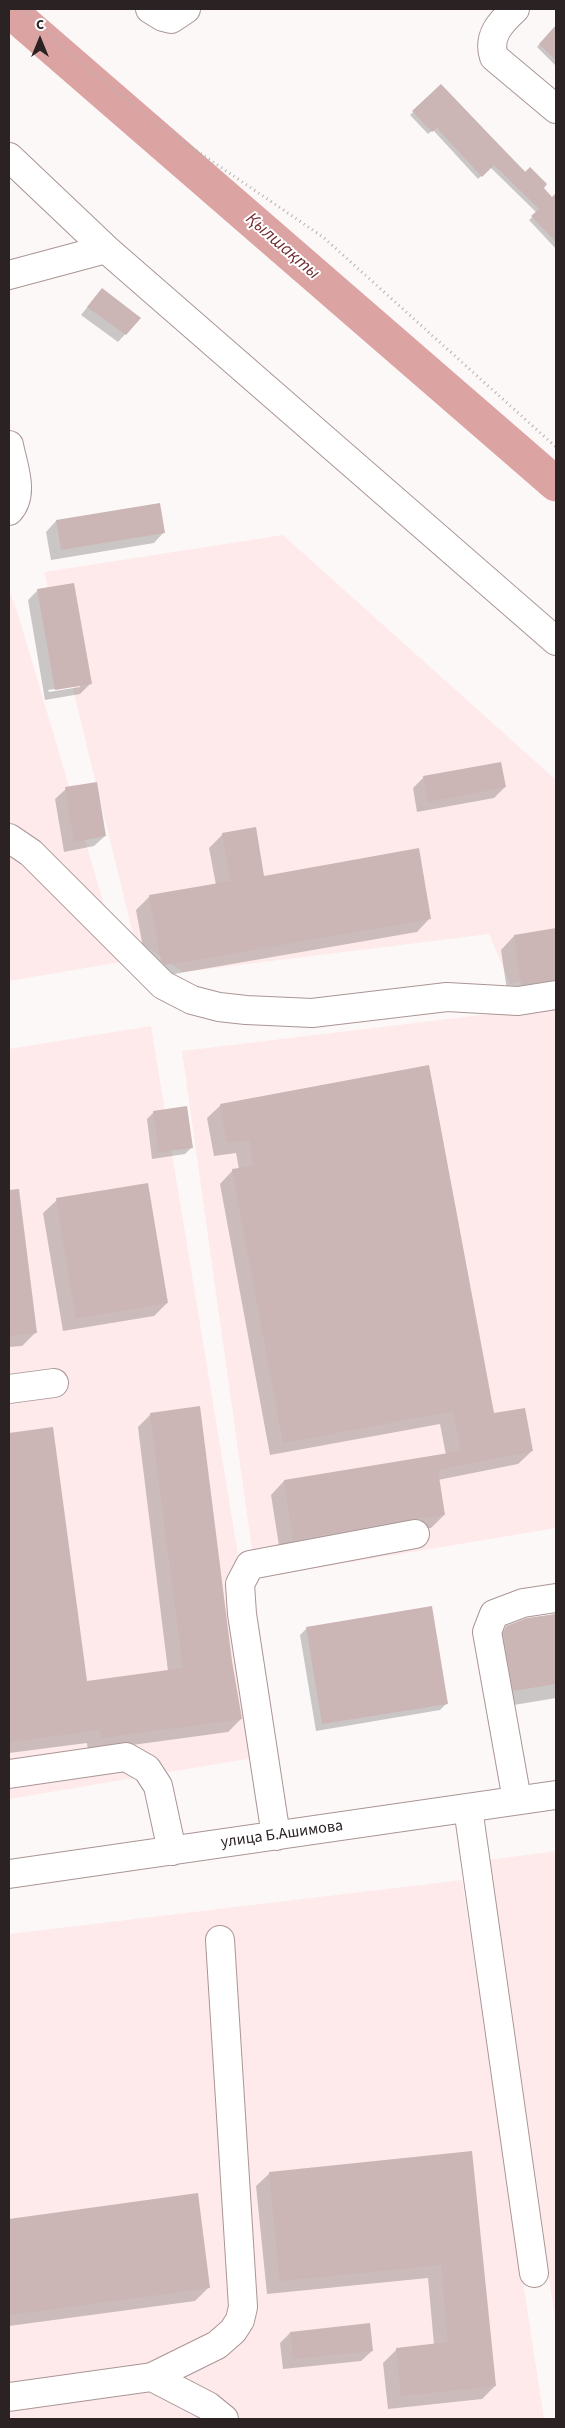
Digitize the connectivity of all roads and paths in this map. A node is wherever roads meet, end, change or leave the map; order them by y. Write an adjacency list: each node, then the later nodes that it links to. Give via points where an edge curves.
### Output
1 (22, 9): 10 (path, via 150,119 324,237)
2 (150, 9): 3 (street, via 171,19)
3 (186, 9)
4 (516, 9): 5 (street, via 502,21 492,40 494,57)
5 (556, 109)
6 (9, 156): 7 (street)
7 (106, 249): 8 (street); 12 (street)
8 (9, 275)
9 (9, 445): 11 (street, via 17,492)
10 (556, 447)
11 (9, 511)
12 (556, 640)
13 (9, 838): 14 (street, via 31,853 163,985 192,1000 246,1010 312,1013 447,997 518,1001)
14 (556, 995)
15 (54, 1383): 16 (street)
16 (9, 1389)
17 (415, 1534): 23 (street, via 250,1565 240,1584)
18 (556, 1598): 21 (street, via 524,1603 494,1614 486,1632)
19 (9, 1774): 24 (street, via 126,1757 147,1768 158,1786)
20 (556, 1795): 21 (street, улица Б.Ашимова)
21 (517, 1800): 22 (street, улица Б.Ашимова)
22 (468, 1808): 23 (street, улица Б.Ашимова); 27 (street)
23 (276, 1836): 24 (street, улица Б.Ашимова)
24 (172, 1850): 25 (street, улица Б.Ашимова)
25 (9, 1874)
26 (220, 1940): 28 (street, via 243,2307 233,2331 217,2345)
27 (534, 2273)
28 (152, 2377): 29 (street); 30 (street, via 208,2406)
29 (9, 2396)
30 (224, 2419)

